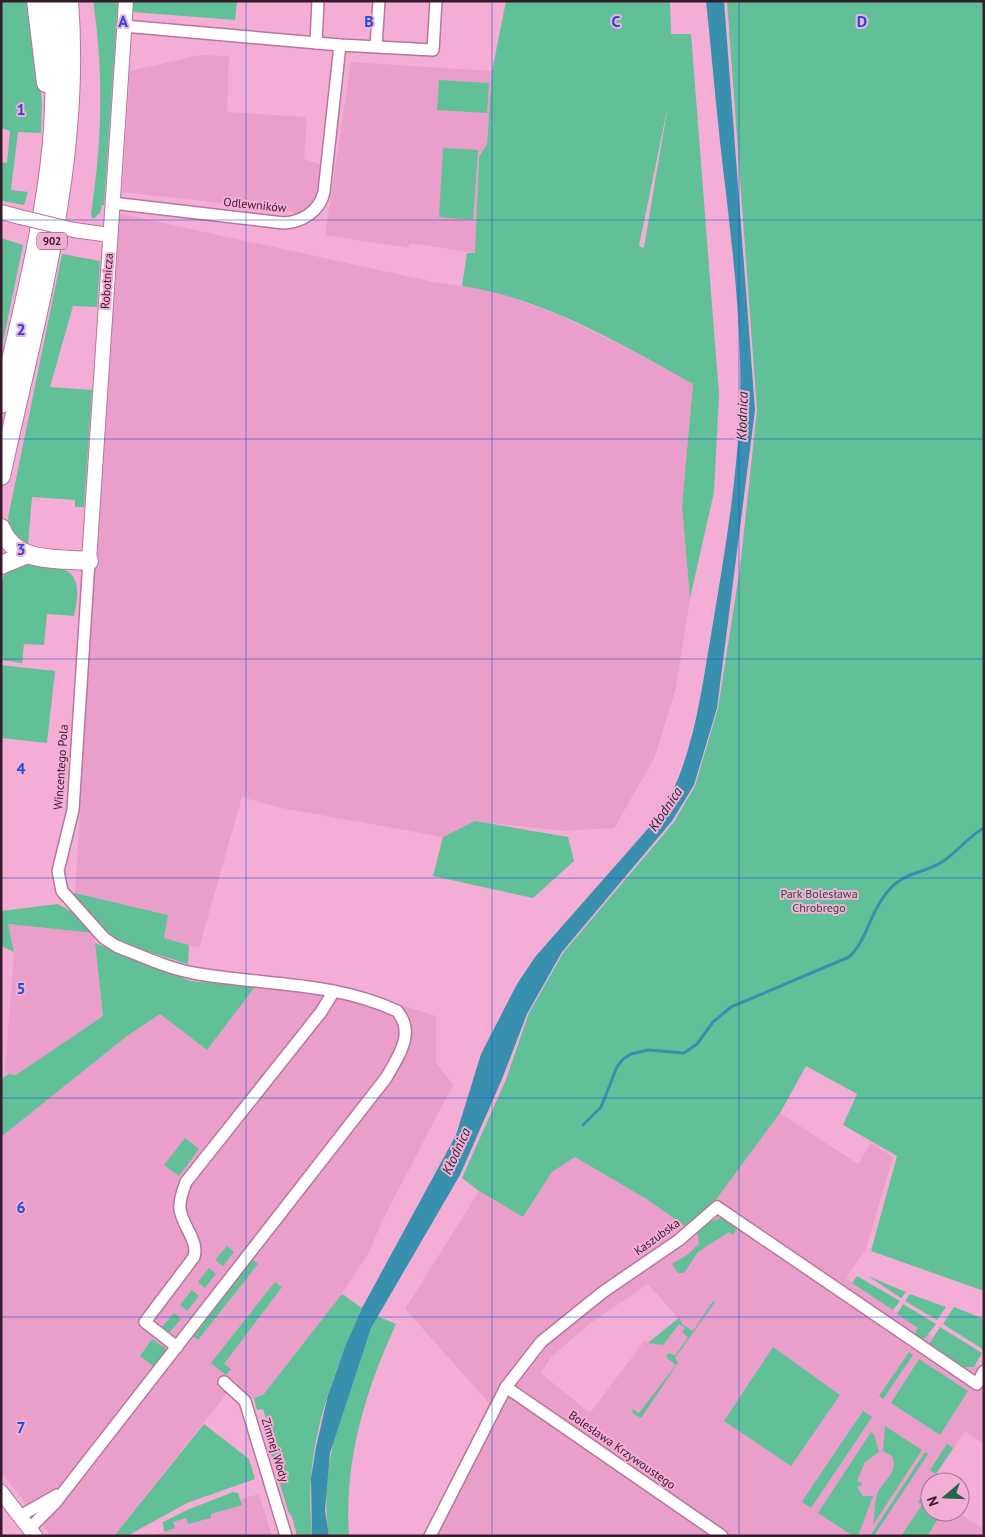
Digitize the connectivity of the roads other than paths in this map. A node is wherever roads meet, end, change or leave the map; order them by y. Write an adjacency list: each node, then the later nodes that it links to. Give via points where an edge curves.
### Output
1 (36, 1): 12 (main road)
2 (52, 1): 12 (main road, 902, via 55,48)
3 (69, 1): 17 (main road, 902, via 72,85 65,166 46,271)
4 (126, 1): 8 (street, Robotnicza)
5 (318, 1): 9 (street)
6 (379, 1): 11 (street)
7 (436, 1): 11 (street, via 433,50)
8 (124, 26): 9 (street); 13 (street, Robotnicza)
9 (316, 43): 10 (street)
10 (340, 45): 11 (street); 13 (street, Odlewników, via 324,192 320,204 309,215 284,223)
11 (376, 46)
12 (53, 131): 16 (main road, 902, via 44,202)
13 (112, 203): 15 (street, Robotnicza)
14 (1, 212): 15 (street, bridge)
15 (110, 236): 20 (street, Robotnicza)
16 (1, 404)
17 (1, 476)
18 (1, 528): 19 (main road, via 12,547)
19 (25, 555): 20 (main road); 21 (main road)
20 (89, 561): 22 (street, Wincentego Pola, via 73,810 58,871 62,891 104,938 116,946 197,974 300,984)
21 (1, 564)
22 (334, 991): 23 (street, via 182,1191 180,1208 196,1251 145,1322); 23 (street, Wincentego Pola, via 397,1011 404,1018 406,1040 386,1078)
23 (177, 1347): 27 (street, Wincentego Pola)
24 (984, 1371): 26 (street, Kaszubska, via 976,1384 717,1207 679,1240 602,1292 541,1342)
25 (224, 1382): 31 (street, Zimnej Wody, via 245,1401)
26 (506, 1387): 32 (street, Kaszubska); 33 (street, Bolesława Krzywoustego)
27 (65, 1489): 29 (street); 30 (street, Wincentego Pola)
28 (1, 1492): 29 (street)
29 (20, 1516): 30 (street)
30 (32, 1532)
31 (286, 1536)
32 (430, 1536)
33 (722, 1536)

